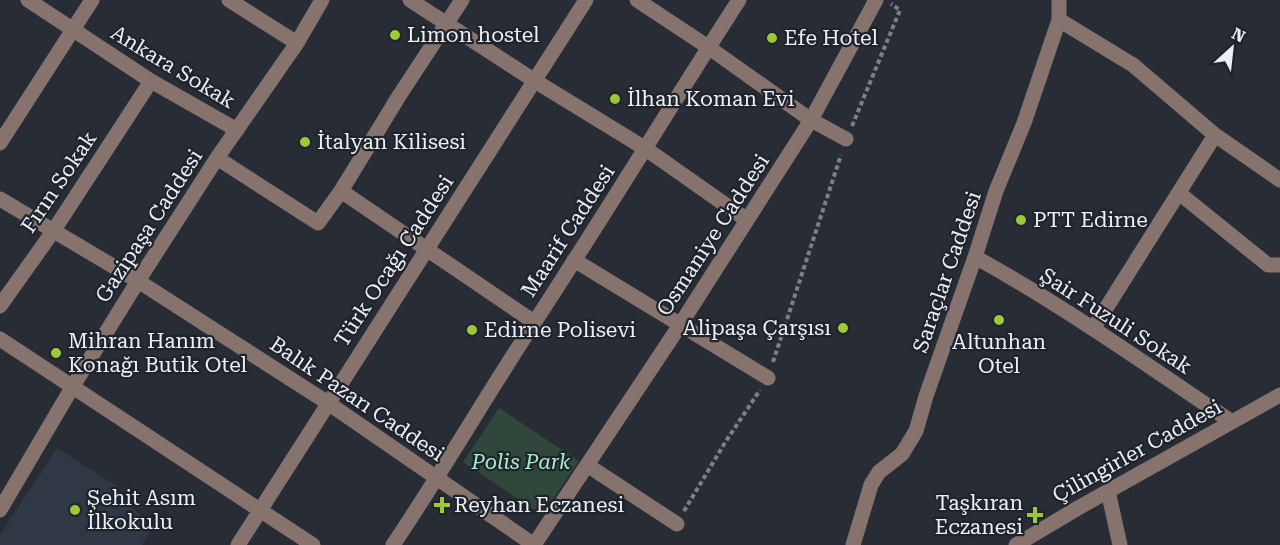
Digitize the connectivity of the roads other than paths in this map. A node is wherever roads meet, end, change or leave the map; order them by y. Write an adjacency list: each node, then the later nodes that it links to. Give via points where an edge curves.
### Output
1 (28, 0): 14 (street, Ankara Sokak)
2 (92, 0): 14 (street)
3 (229, 0): 15 (street)
4 (322, 0): 15 (street, Gazipaşa Caddesi)
5 (410, 0): 13 (street)
6 (462, 0): 13 (street)
7 (586, 0): 18 (street, Türk Ocağı Caddesi)
8 (637, 0): 16 (street)
9 (739, 0): 16 (street, Maarif Caddesi)
10 (876, 0): 19 (street, Osmaniye Caddesi)
11 (1059, 0): 12 (street, Saraçlar Caddesi)
12 (1059, 20): 21 (street, via 1133,65); 33 (street, Saraçlar Caddesi)
13 (447, 23): 18 (street); 27 (street)
14 (74, 30): 17 (street, Ankara Sokak); 23 (street)
15 (297, 43): 20 (street, Gazipaşa Caddesi)
16 (708, 47): 19 (street); 24 (street, Maarif Caddesi)
17 (151, 81): 20 (street, Ankara Sokak); 31 (street, Fırın Sokak)
18 (535, 81): 24 (street); 32 (street, Türk Ocağı Caddesi)
19 (812, 120): 22 (street); 30 (street, Osmaniye Caddesi)
20 (237, 130): 25 (street, Gazipaşa Caddesi)
21 (1215, 135): 26 (street); 28 (street)
22 (846, 139)
23 (0, 143)
24 (646, 149): 30 (street); 34 (street, Maarif Caddesi)
25 (217, 158): 27 (street, via 318,224); 36 (street, Gazipaşa Caddesi)
26 (1280, 180)
27 (341, 191): 32 (street)
28 (1179, 193): 35 (street, via 1268,265); 40 (street)
29 (0, 199): 31 (street, Balık Pazarı Caddesi)
30 (747, 220): 39 (street, Osmaniye Caddesi)
31 (54, 230): 36 (street, Balık Pazarı Caddesi); 37 (street, Fırın Sokak)
32 (427, 250): 38 (street); 45 (street, Türk Ocağı Caddesi)
33 (975, 257): 40 (street, Şair Fuzuli Sokak); 58 (street, Saraçlar Caddesi, via 916,431 902,454 875,478)
34 (574, 260): 38 (street, Maarif Caddesi); 39 (street)
35 (1280, 265)
36 (138, 281): 43 (street, Gazipaşa Caddesi); 45 (street, Balık Pazarı Caddesi)
37 (0, 306)
38 (534, 322): 48 (street, Maarif Caddesi)
39 (680, 325): 42 (street); 47 (street, Osmaniye Caddesi)
40 (1093, 329): 46 (street, Şair Fuzuli Sokak)
41 (0, 339): 43 (street)
42 (768, 378)
43 (73, 386): 50 (street, Gazipaşa Caddesi); 52 (street)
44 (1280, 395): 46 (street, Çilingirler Caddesi)
45 (328, 403): 48 (street, Balık Pazarı Caddesi); 52 (street, Türk Ocağı Caddesi)
46 (1232, 422): 49 (street, Çilingirler Caddesi)
47 (587, 465): 53 (street); 57 (street, Osmaniye Caddesi)
48 (437, 478): 56 (street, Maarif Caddesi); 57 (street, Balık Pazarı Caddesi)
49 (1108, 491): 59 (street, Çilingirler Caddesi); 60 (street)
50 (4, 493): 51 (street, Gazipaşa Caddesi)
51 (0, 510)
52 (261, 510): 54 (street, Türk Ocağı Caddesi); 55 (street)
53 (677, 524)
54 (238, 545)
55 (314, 545)
56 (393, 545)
57 (534, 545)
58 (853, 545)
59 (1016, 545)
60 (1120, 545)

